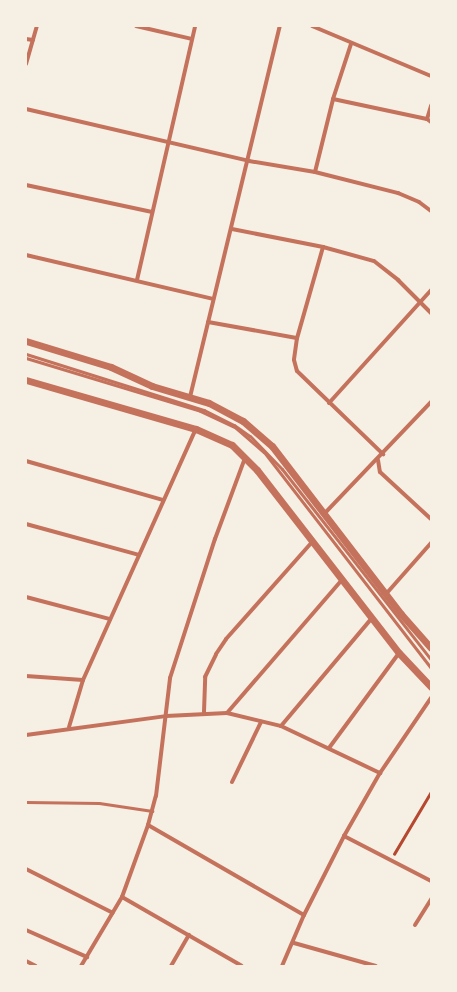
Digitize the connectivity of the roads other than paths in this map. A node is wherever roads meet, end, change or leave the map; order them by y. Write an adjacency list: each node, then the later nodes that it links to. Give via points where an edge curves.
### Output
1 (37, 26): 8 (street)
2 (136, 26): 7 (street)
3 (195, 26): 7 (street)
4 (280, 26): 17 (street)
5 (312, 26): 9 (street)
6 (26, 39): 8 (street)
7 (192, 39): 16 (street)
8 (33, 40): 10 (street)
9 (351, 44): 11 (street); 12 (street)
10 (26, 64)
11 (431, 76)
12 (333, 99): 15 (street); 18 (street)
13 (431, 106): 15 (street)
14 (26, 110): 16 (street)
15 (429, 120)
16 (169, 143): 17 (street); 21 (street)
17 (249, 161): 18 (street); 22 (street)
18 (315, 172): 20 (street, via 404,195)
19 (26, 185): 21 (street)
20 (431, 211)
21 (152, 212): 25 (street)
22 (232, 229): 23 (street); 27 (street)
23 (323, 247): 28 (street, via 374,261 398,280); 31 (street)
24 (26, 255): 25 (street)
25 (137, 280): 27 (street)
26 (431, 290): 28 (street)
27 (213, 299): 30 (street)
28 (419, 303): 29 (street); 38 (street)
29 (431, 313)
30 (208, 322): 31 (street); 36 (street)
31 (298, 338): 38 (street, via 294,360 297,371)
32 (26, 341): 36 (street, via 111,367 152,386)
33 (26, 354): 58 (lane, via 204,410 234,424 250,436 282,469)
34 (26, 358): 59 (lane, via 200,411 236,428 264,452)
35 (26, 380): 39 (street)
36 (190, 397): 45 (street, via 227,411 259,433 272,446)
37 (431, 402): 40 (street)
38 (329, 403): 40 (street)
39 (196, 429): 41 (street, via 232,445); 44 (street)
40 (383, 454): 42 (street)
41 (245, 458): 48 (street); 66 (street, via 179,648 170,678)
42 (378, 460): 45 (street); 46 (street, via 380,472)
43 (26, 461): 44 (street)
44 (163, 500): 50 (street)
45 (324, 514): 52 (street)
46 (431, 519)
47 (26, 524): 50 (street)
48 (312, 542): 51 (street); 64 (street, via 226,638 205,677)
49 (431, 543): 52 (street)
50 (139, 556): 55 (street)
51 (342, 580): 54 (street); 65 (street)
52 (386, 594): 56 (street)
53 (26, 596): 55 (street)
54 (372, 618): 57 (street); 68 (street)
55 (110, 619): 61 (street)
56 (431, 648)
57 (399, 653): 62 (street); 71 (street)
58 (431, 660)
59 (431, 668)
60 (26, 676): 61 (street)
61 (83, 680): 69 (street)
62 (431, 687)
63 (431, 698): 72 (street)
64 (204, 712): 65 (street); 66 (street)
65 (227, 713): 67 (street)
66 (166, 716): 69 (street); 75 (street)
67 (261, 722): 68 (street); 73 (street)
68 (281, 726): 71 (street)
69 (69, 727): 70 (street)
70 (26, 735)
71 (329, 748): 72 (street)
72 (380, 773): 77 (street)
73 (232, 782)
74 (26, 802): 75 (lane, via 100,803)
75 (152, 811): 76 (street)
76 (148, 825): 80 (street); 83 (street)
77 (344, 836): 79 (street); 83 (street)
78 (26, 869): 82 (street)
79 (431, 881)
80 (122, 897): 82 (street); 86 (street)
81 (431, 899): 84 (street)
82 (113, 913): 88 (street)
83 (304, 915): 87 (street)
84 (415, 925)
85 (26, 930): 88 (street)
86 (189, 935): 92 (street); 93 (street)
87 (294, 942): 94 (street); 95 (street)
88 (87, 957): 91 (street)
89 (26, 961): 90 (street)
90 (36, 966)
91 (81, 966)
92 (171, 966)
93 (242, 966)
94 (282, 966)
95 (376, 966)

